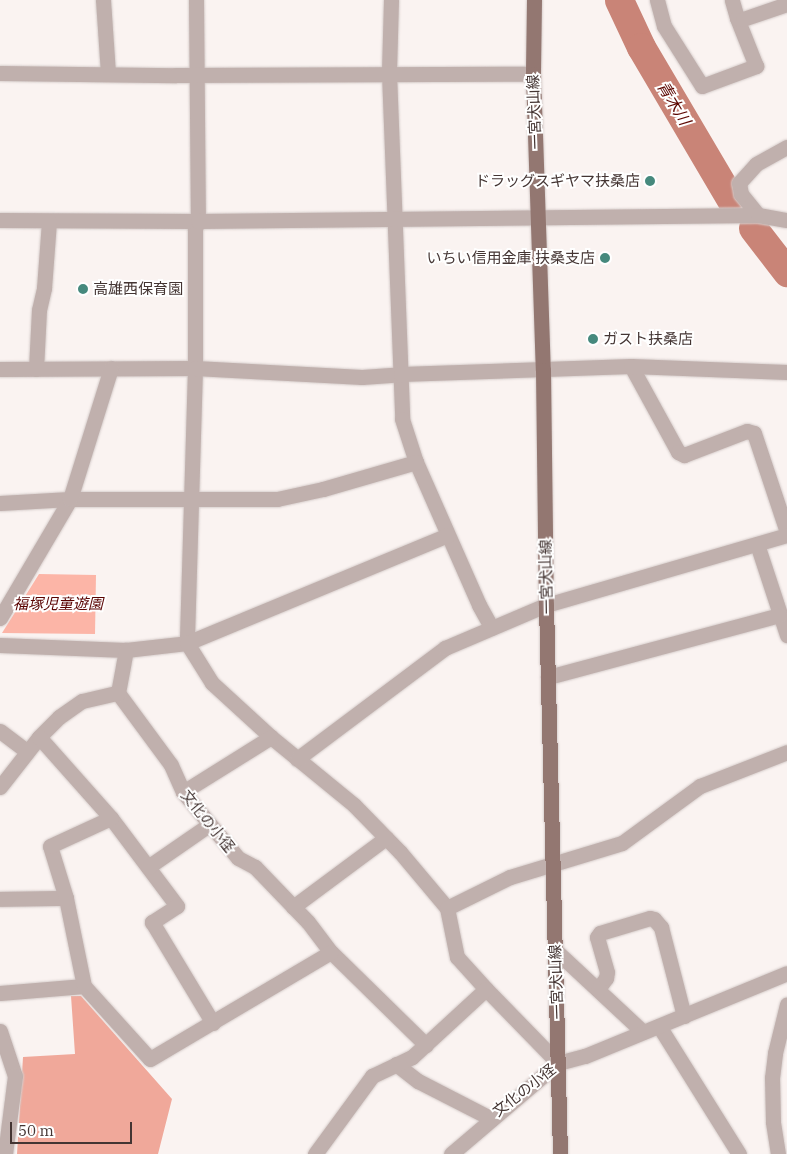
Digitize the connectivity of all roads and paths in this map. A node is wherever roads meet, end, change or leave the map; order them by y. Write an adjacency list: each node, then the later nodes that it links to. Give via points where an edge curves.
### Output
1 (103, 0): 11 (street)
2 (196, 0): 12 (street)
3 (391, 0): 10 (street)
4 (534, 0): 13 (main road, 一宮犬山線)
5 (657, 0): 8 (street, via 664,26 702,86 756,66)
6 (732, 0): 8 (street)
7 (787, 4): 8 (street, via 743,19)
8 (737, 18)
9 (0, 73): 11 (street)
10 (389, 73): 12 (street); 13 (street); 17 (street)
11 (108, 74): 12 (street)
12 (197, 74): 21 (street)
13 (533, 74): 16 (main road, 一宮犬山線)
14 (787, 147): 15 (street, via 756,164 739,183 741,194)
15 (758, 215): 16 (street); 19 (street)
16 (537, 217): 17 (street); 27 (main road, 一宮犬山線)
17 (394, 218): 21 (street); 29 (street)
18 (0, 220): 20 (street)
19 (787, 220)
20 (49, 221): 21 (street); 26 (street)
21 (198, 221): 24 (street)
22 (631, 366): 27 (street); 28 (street); 34 (street, via 678,452 684,455 747,431 754,434)
23 (111, 368): 24 (street); 26 (street); 32 (street)
24 (195, 368): 29 (street, via 362,378); 31 (street)
25 (0, 369): 26 (street)
26 (36, 369)
27 (543, 370): 29 (street); 37 (main road, 一宮犬山線)
28 (787, 372)
29 (401, 374): 30 (street, via 402,419)
30 (416, 462): 31 (street, via 277,499); 35 (street)
31 (190, 499): 32 (street); 42 (street)
32 (70, 500): 33 (street); 39 (street)
33 (0, 503)
34 (787, 533): 36 (street)
35 (448, 535): 40 (street); 42 (street)
36 (757, 544): 37 (street); 38 (street)
37 (546, 605): 40 (street); 45 (main road, 一宮犬山線)
38 (780, 615): 41 (street); 45 (street)
39 (0, 618)
40 (492, 628): 52 (street, via 445,648)
41 (787, 635)
42 (187, 643): 44 (street); 49 (street, via 212,684)
43 (0, 645): 44 (street)
44 (126, 650): 46 (street)
45 (548, 677): 58 (main road, 一宮犬山線)
46 (118, 693): 48 (street, via 82,702 59,716); 54 (street, 文化の小径, via 171,765)
47 (0, 731): 50 (street)
48 (39, 737): 50 (street); 55 (street)
49 (271, 737): 52 (street); 54 (street)
50 (27, 751): 53 (street)
51 (787, 752): 58 (street, via 700,786 622,842)
52 (297, 758): 57 (street, via 354,805)
53 (0, 787)
54 (183, 792): 56 (street, 文化の小径)
55 (111, 818): 59 (street); 61 (street, via 50,846)
56 (210, 824): 59 (street); 62 (street, 文化の小径, via 238,858 255,867)
57 (386, 838): 62 (street); 63 (street)
58 (552, 864): 63 (street, via 510,877); 64 (main road, 一宮犬山線)
59 (148, 867): 73 (street, via 177,906 152,922)
60 (0, 898): 61 (street)
61 (66, 898): 67 (street)
62 (294, 907): 65 (street, 文化の小径)
63 (447, 908): 68 (street, via 458,956)
64 (555, 950): 69 (street); 79 (main road, 一宮犬山線)
65 (331, 952): 73 (street); 77 (street, 文化の小径)
66 (787, 973): 72 (street, 文化の小径)
67 (84, 986): 70 (street); 73 (street, via 150,1059)
68 (486, 989): 77 (street); 79 (street)
69 (598, 989): 72 (street, via 607,972 597,937 600,933 654,919 661,927); 76 (street)
70 (0, 993)
71 (787, 1004): 87 (street, via 772,1078)
72 (684, 1016): 74 (street, 文化の小径)
73 (213, 1023)
74 (659, 1026): 76 (street, 文化の小径); 86 (street)
75 (0, 1031): 82 (street, via 15,1076)
76 (643, 1032): 79 (street, 文化の小径)
77 (426, 1045): 78 (street, via 412,1057)
78 (396, 1064): 80 (street, 文化の小径, via 418,1081); 83 (street, via 372,1076)
79 (558, 1064): 80 (street, 文化の小径); 85 (main road, 一宮犬山線)
80 (492, 1119): 84 (street)
81 (787, 1150): 87 (street)
82 (6, 1154)
83 (315, 1154)
84 (451, 1154)
85 (560, 1154)
86 (739, 1154)
87 (777, 1154)

